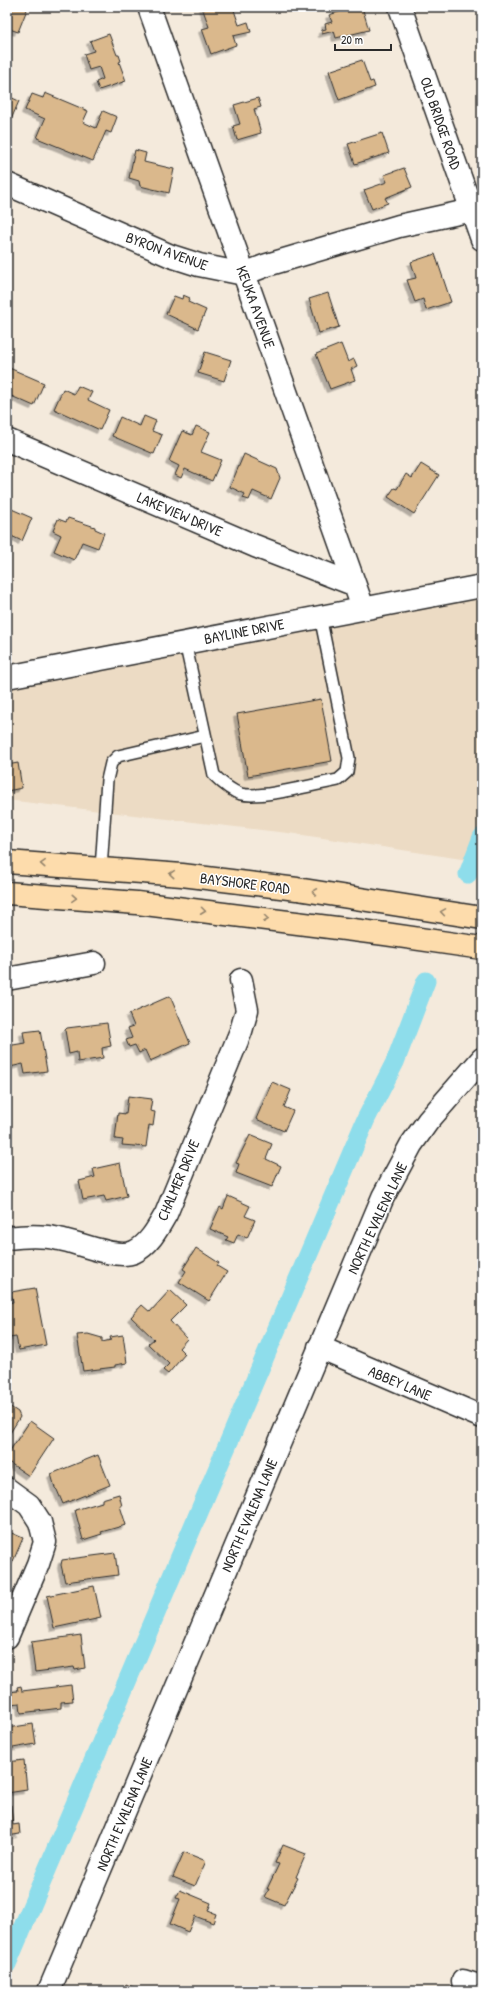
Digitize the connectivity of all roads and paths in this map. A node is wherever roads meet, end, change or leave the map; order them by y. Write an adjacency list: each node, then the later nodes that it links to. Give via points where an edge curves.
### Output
1 (149, 7): 6 (street, KEUKA AVENUE)
2 (400, 7): 4 (street, OLD BRIDGE ROAD)
3 (7, 184): 6 (street, BYRON AVENUE, via 171,256 199,265)
4 (477, 208): 5 (street, OLD BRIDGE ROAD); 6 (street, via 399,226)
5 (482, 239)
6 (244, 274): 8 (street, KEUKA AVENUE)
7 (7, 440): 8 (street, LAKEVIEW DRIVE, via 255,546)
8 (353, 584): 10 (street, KEUKA AVENUE)
9 (482, 586): 10 (street, BAYLINE DRIVE)
10 (362, 608): 11 (street, BAYLINE DRIVE)
11 (320, 616): 12 (street, BAYLINE DRIVE); 14 (lane, via 349,758 347,772 338,780 256,796 240,794 224,785 214,775)
12 (185, 642): 13 (street, BAYLINE DRIVE); 14 (lane)
13 (7, 677)
14 (205, 736): 16 (lane, via 118,756 110,763)
15 (7, 862): 16 (main road, BAYSHORE ROAD, one-way to 15)
16 (101, 869): 18 (main road, BAYSHORE ROAD, one-way to 16, via 182,875)
17 (7, 894): 19 (main road, one-way to 19, via 137,902)
18 (482, 918)
19 (482, 948)
20 (94, 963): 21 (street)
21 (7, 979)
22 (241, 980): 24 (street, CHALMER DRIVE, via 247,1010 241,1032 166,1214 152,1238 134,1252 112,1253 59,1238)
23 (482, 1059): 25 (street, NORTH EVALENA LANE, via 428,1121 411,1145 383,1197)
24 (7, 1238)
25 (320, 1347): 26 (street, ABBEY LANE); 29 (street, NORTH EVALENA LANE)
26 (482, 1417)
27 (7, 1489): 28 (street, via 29,1505 40,1522 45,1542)
28 (7, 1637)
29 (49, 1991)

